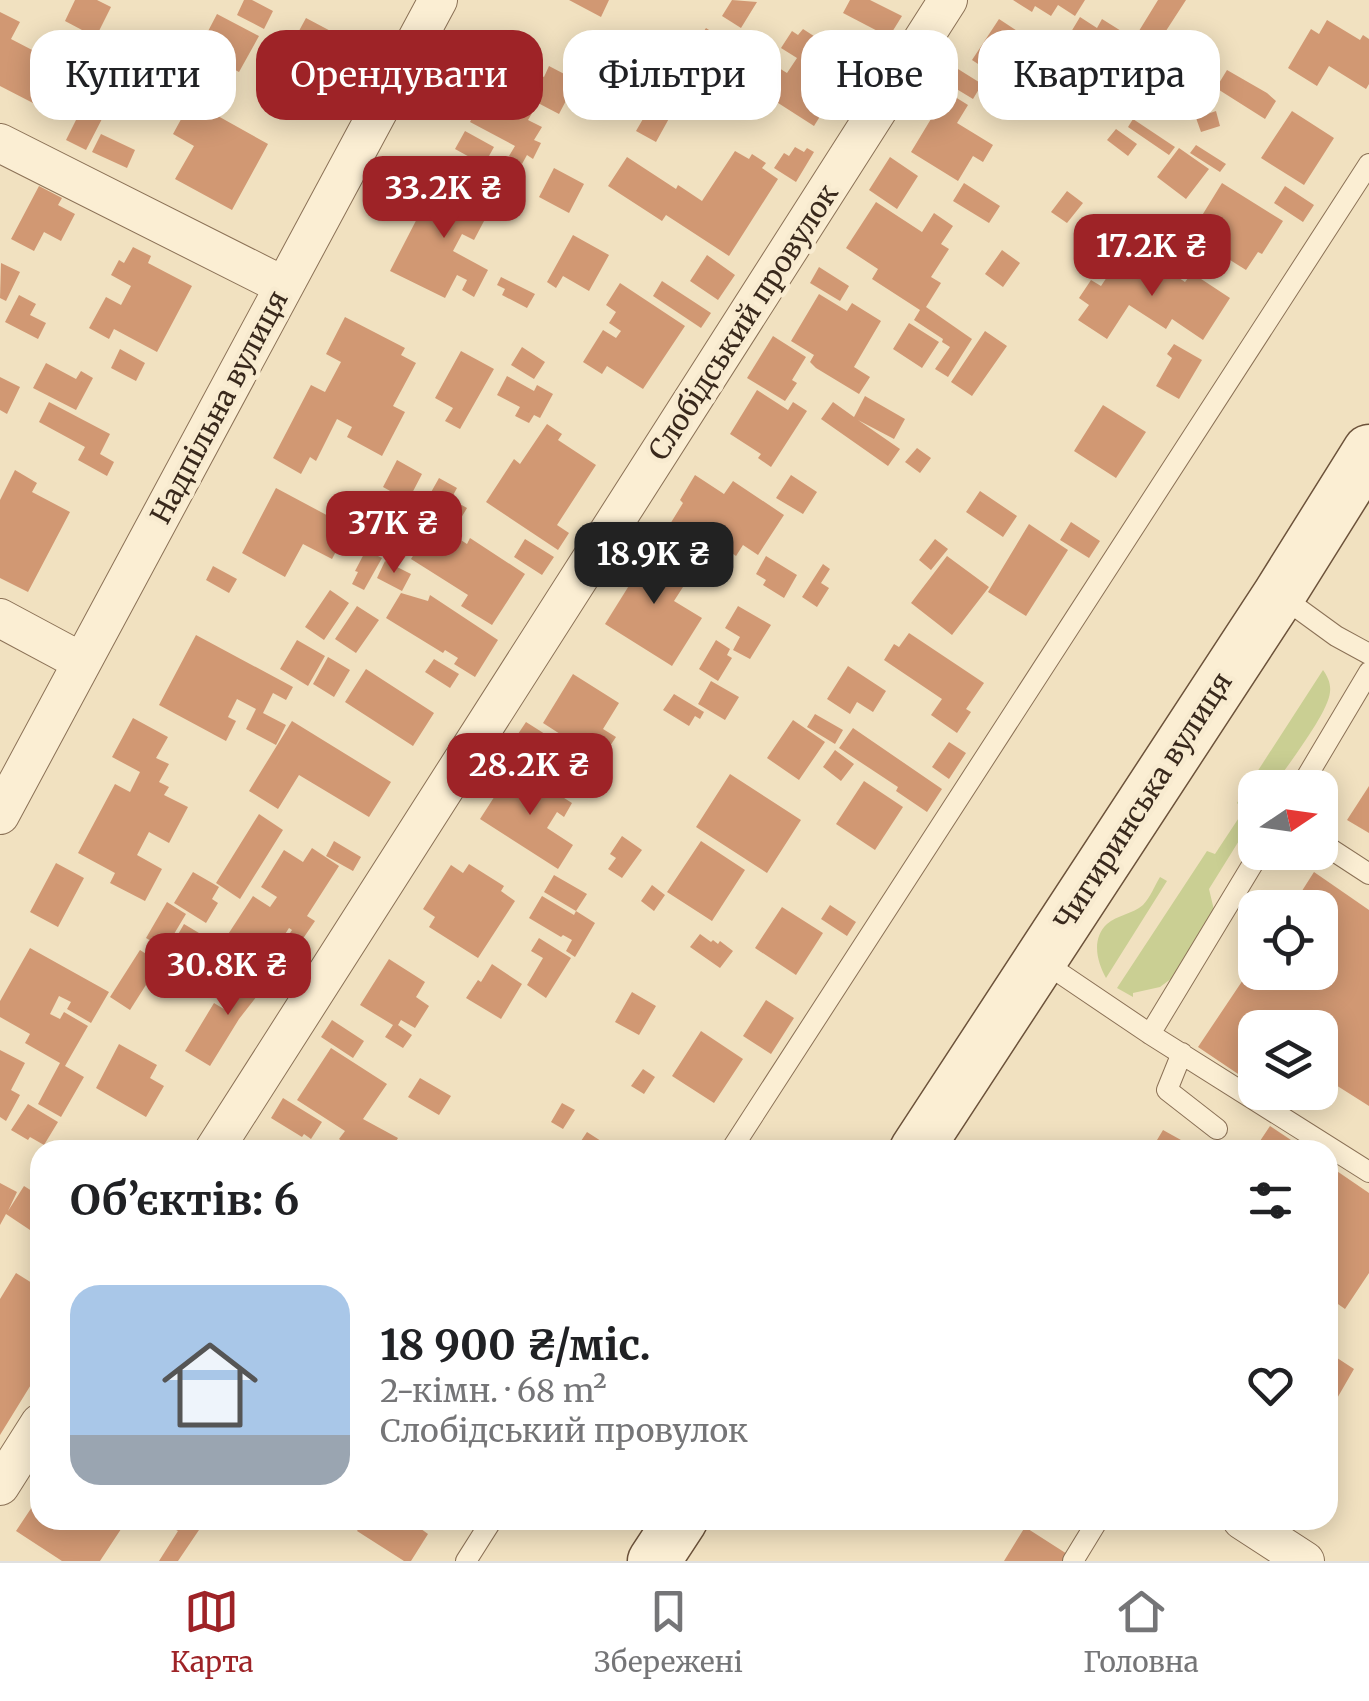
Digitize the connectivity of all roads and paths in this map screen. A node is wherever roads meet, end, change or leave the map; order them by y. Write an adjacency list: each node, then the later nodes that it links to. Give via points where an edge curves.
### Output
1 (438, 0): 5 (street, Надпільна вулиця)
2 (948, 0): 21 (street, Слобідський провулок)
3 (0, 143): 5 (street)
4 (1369, 164): 22 (lane)
5 (284, 286): 10 (street, Надпільна вулиця)
6 (1369, 451): 7 (main road, Чигиринська вулиця)
7 (1279, 595): 9 (lane); 17 (main road, Чигиринська вулиця)
8 (0, 618): 10 (street)
9 (1369, 654)
10 (82, 662): 13 (street, Надпільна вулиця)
11 (1369, 672): 12 (lane)
12 (1311, 770)
13 (0, 815)
14 (1338, 854): 16 (lane)
15 (1249, 870): 18 (lane)
16 (1369, 874)
17 (1040, 960): 18 (lane); 23 (main road, Чигиринська вулиця)
18 (1150, 1034): 19 (lane)
19 (1182, 1054): 20 (lane, via 1167,1090); 24 (lane)
20 (1217, 1129)
21 (220, 1140)
22 (738, 1140)
23 (923, 1140)
24 (1318, 1140)
25 (1338, 1152): 26 (lane)
26 (1369, 1172)
27 (30, 1439): 28 (street)
28 (0, 1486)
29 (486, 1530): 32 (lane)
30 (1092, 1530): 33 (lane)
31 (1257, 1530): 34 (street)
32 (466, 1561)
33 (1074, 1561)
34 (1305, 1561)

